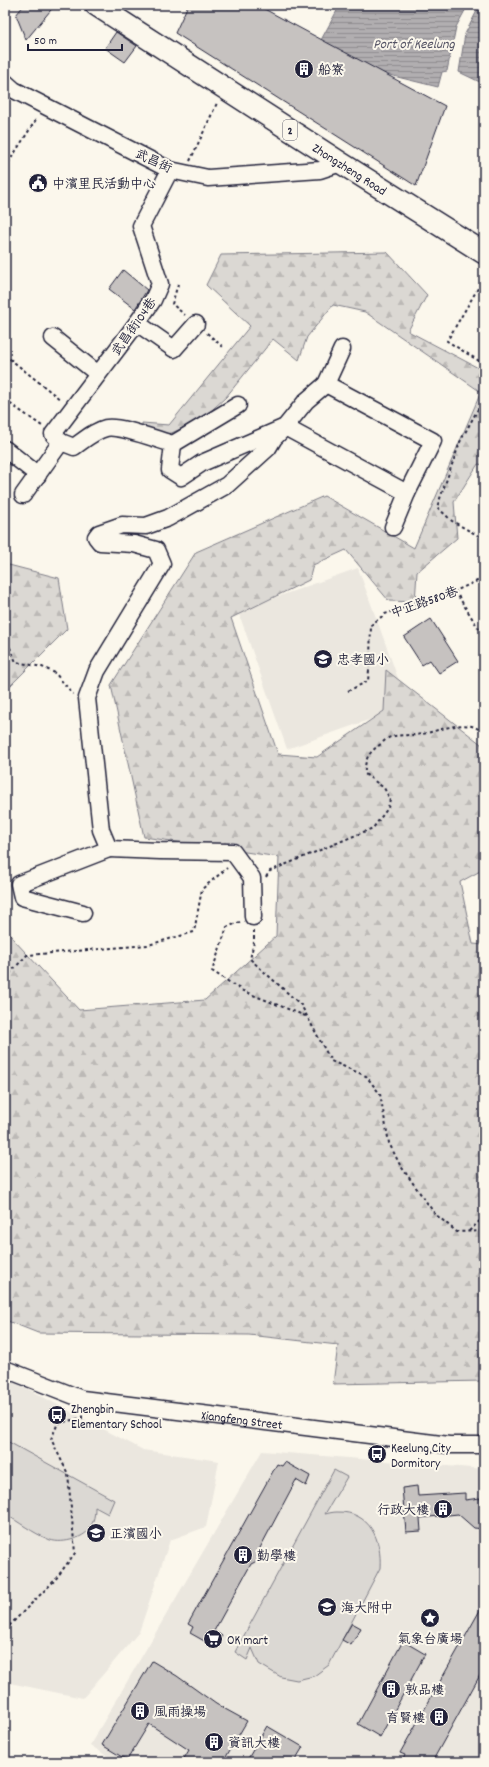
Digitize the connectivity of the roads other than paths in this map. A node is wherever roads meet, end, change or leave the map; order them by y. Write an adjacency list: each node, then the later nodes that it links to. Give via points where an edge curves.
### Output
1 (96, 5): 3 (main road, Zhongzheng Road / 2)
2 (5, 82): 4 (street, 武昌街, via 14,90)
3 (341, 163): 4 (street, 武昌街, via 320,170 208,178); 5 (main road, Zhongzheng Road / 2)
4 (177, 171): 6 (street, 武昌街104巷, via 141,226 160,284)
5 (484, 253)
6 (138, 323): 7 (street, via 174,349); 10 (street, 武昌街104巷)
7 (196, 324)
8 (52, 338): 10 (street)
9 (342, 349): 11 (street)
10 (98, 374): 14 (street, 武昌街104巷, via 72,408)
11 (326, 384): 13 (street, via 306,401); 18 (street, via 433,441)
12 (238, 404): 15 (street)
13 (285, 427): 15 (street, via 202,463 181,477 170,470); 18 (street); 21 (street, via 268,448 221,489 168,518 146,526 122,525 99,532 96,538 100,542 134,544 156,550 162,564 97,671 87,698 101,830)
14 (57, 438): 15 (street, via 74,447 89,435 107,428 126,430); 17 (street, 武昌街104巷)
15 (173, 444)
16 (5, 449): 17 (street)
17 (38, 475): 19 (street, 武昌街104巷)
18 (407, 494): 20 (street)
19 (24, 495)
20 (393, 527)
21 (109, 848): 22 (street, via 19,884 22,896); 23 (street, via 160,852 233,852 252,878)
22 (83, 913)
23 (253, 917)
24 (5, 1369): 25 (street, Xiangfeng Street, via 82,1399 449,1445)
25 (484, 1445)

